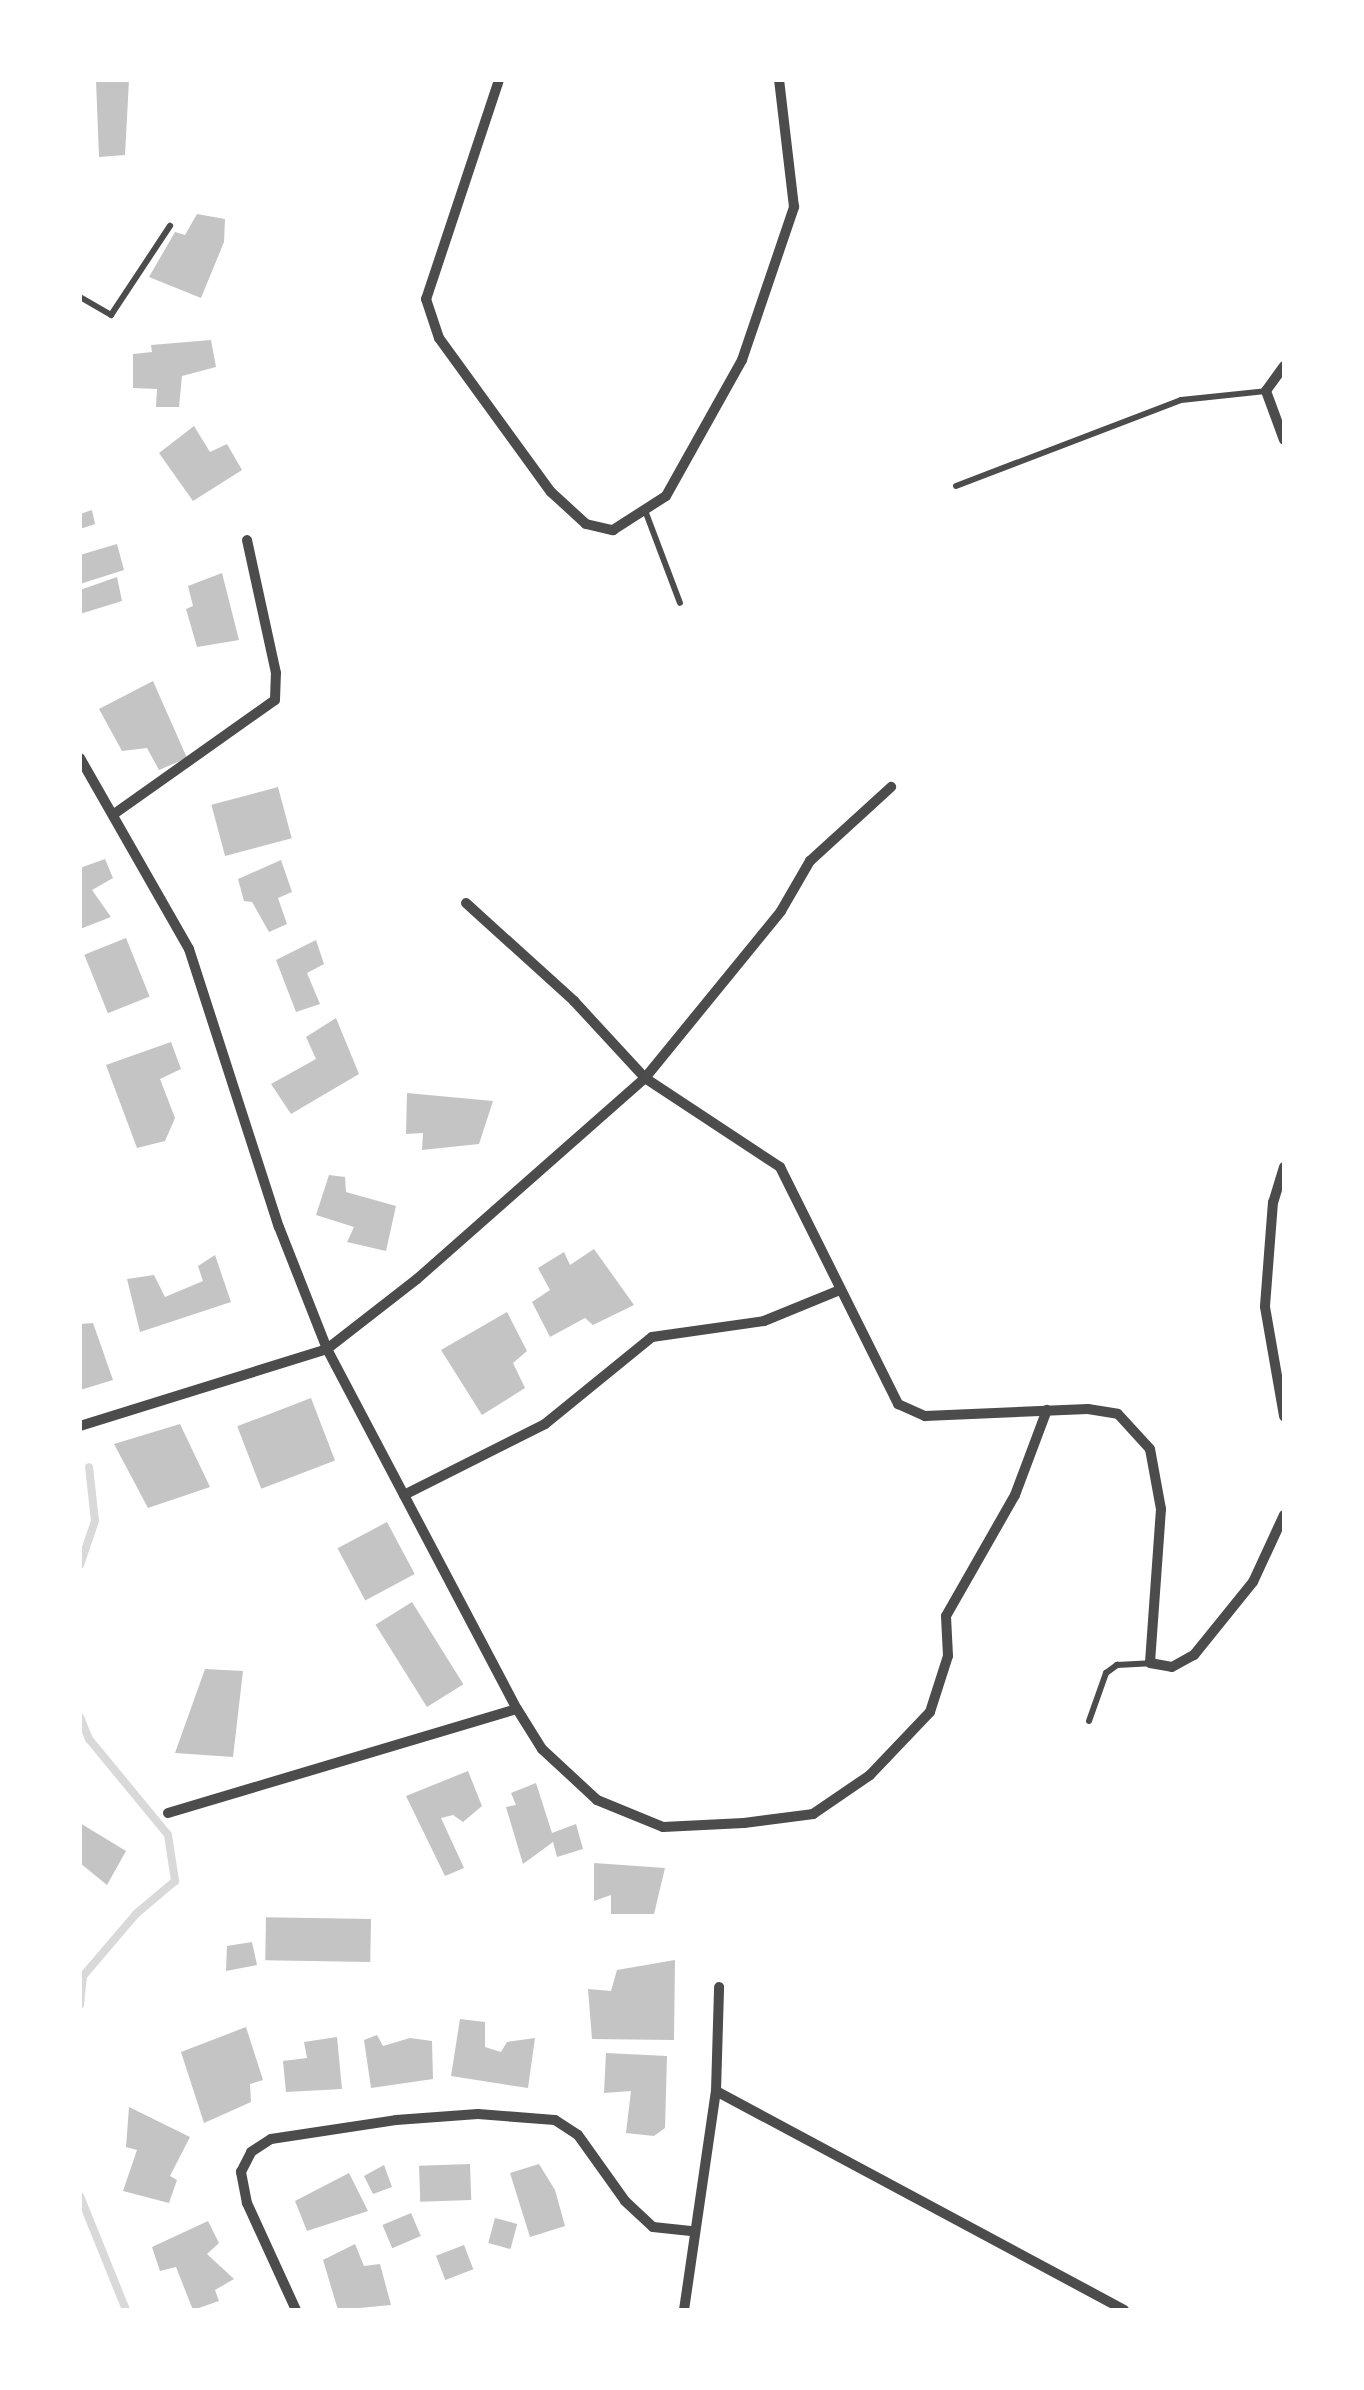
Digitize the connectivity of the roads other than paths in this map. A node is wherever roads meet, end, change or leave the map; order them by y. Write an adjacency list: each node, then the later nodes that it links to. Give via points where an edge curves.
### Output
1 (499, 80): 9 (street, via 426,299 438,338 551,492 586,524 613,530)
2 (779, 80): 9 (street, via 794,207 742,360 666,496)
3 (170, 226): 4 (lane, via 112,315)
4 (80, 297)
5 (1284, 366): 6 (street)
6 (1266, 391): 7 (street); 8 (lane, via 1181,400)
7 (1284, 440)
8 (956, 486)
9 (646, 512): 11 (lane)
10 (247, 540): 14 (street, via 276,673 275,700)
11 (680, 603)
12 (80, 758): 14 (street)
13 (891, 786): 16 (street, via 810,861 741,964)
14 (114, 814): 19 (street, via 188,949 279,1227)
15 (466, 902): 16 (street, via 574,1001)
16 (645, 1078): 18 (street, via 780,1167 808,1214); 19 (street, via 417,1279)
17 (1284, 1167): 21 (street, via 1273,1202 1264,1307)
18 (837, 1291): 20 (street, via 898,1404 925,1416); 23 (street, via 764,1321 652,1337 546,1424)
19 (327, 1349): 22 (street); 23 (street)
20 (1046, 1410): 25 (street, via 1118,1414 1150,1449 1161,1508); 26 (street, via 1015,1495 946,1616 948,1656 930,1712 870,1775 824,1809 744,1824 663,1827 616,1812 576,1786)
21 (1284, 1416)
22 (80, 1426)
23 (404, 1495): 26 (street)
24 (1284, 1515): 25 (street, via 1253,1582 1194,1655 1172,1667)
25 (1150, 1662): 27 (lane, via 1117,1665 1106,1673)
26 (518, 1709): 28 (street)
27 (1089, 1721)
28 (168, 1813)
29 (718, 1987): 30 (street)
30 (716, 2090): 31 (street); 34 (street)
31 (691, 2231): 32 (street, via 653,2226 625,2201 578,2135 555,2120 478,2114 271,2139 251,2152 241,2172); 33 (street)
32 (296, 2310)
33 (684, 2310)
34 (1124, 2310)

